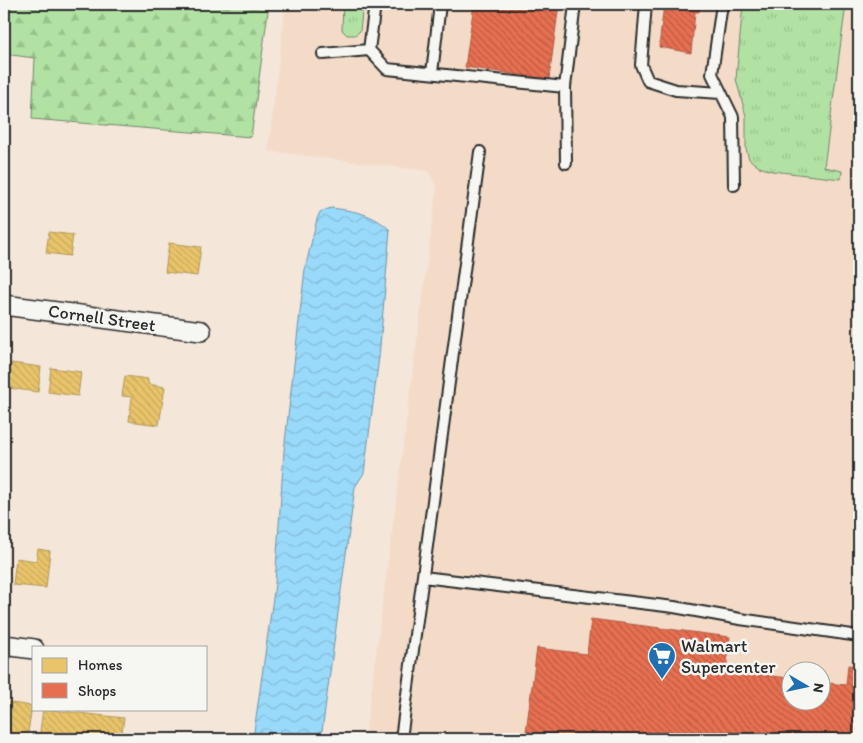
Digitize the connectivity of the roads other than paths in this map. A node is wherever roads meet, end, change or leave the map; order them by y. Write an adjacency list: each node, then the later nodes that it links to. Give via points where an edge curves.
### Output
1 (375, 4): 6 (lane)
2 (440, 4): 8 (lane)
3 (575, 4): 9 (lane)
4 (646, 4): 10 (lane, via 641,65 648,81 676,90)
5 (722, 4): 10 (lane, via 712,74)
6 (368, 50): 7 (lane); 8 (lane, via 387,69)
7 (323, 54)
8 (432, 74): 9 (lane)
9 (564, 87): 12 (lane)
10 (721, 93): 13 (lane, via 734,117)
11 (480, 152): 16 (lane)
12 (566, 163)
13 (734, 184)
14 (4, 305): 15 (street, Cornell Street)
15 (201, 331)
16 (423, 576): 17 (lane, via 674,607); 20 (lane)
17 (859, 636)
18 (4, 645): 19 (street)
19 (32, 650)
20 (401, 739)

